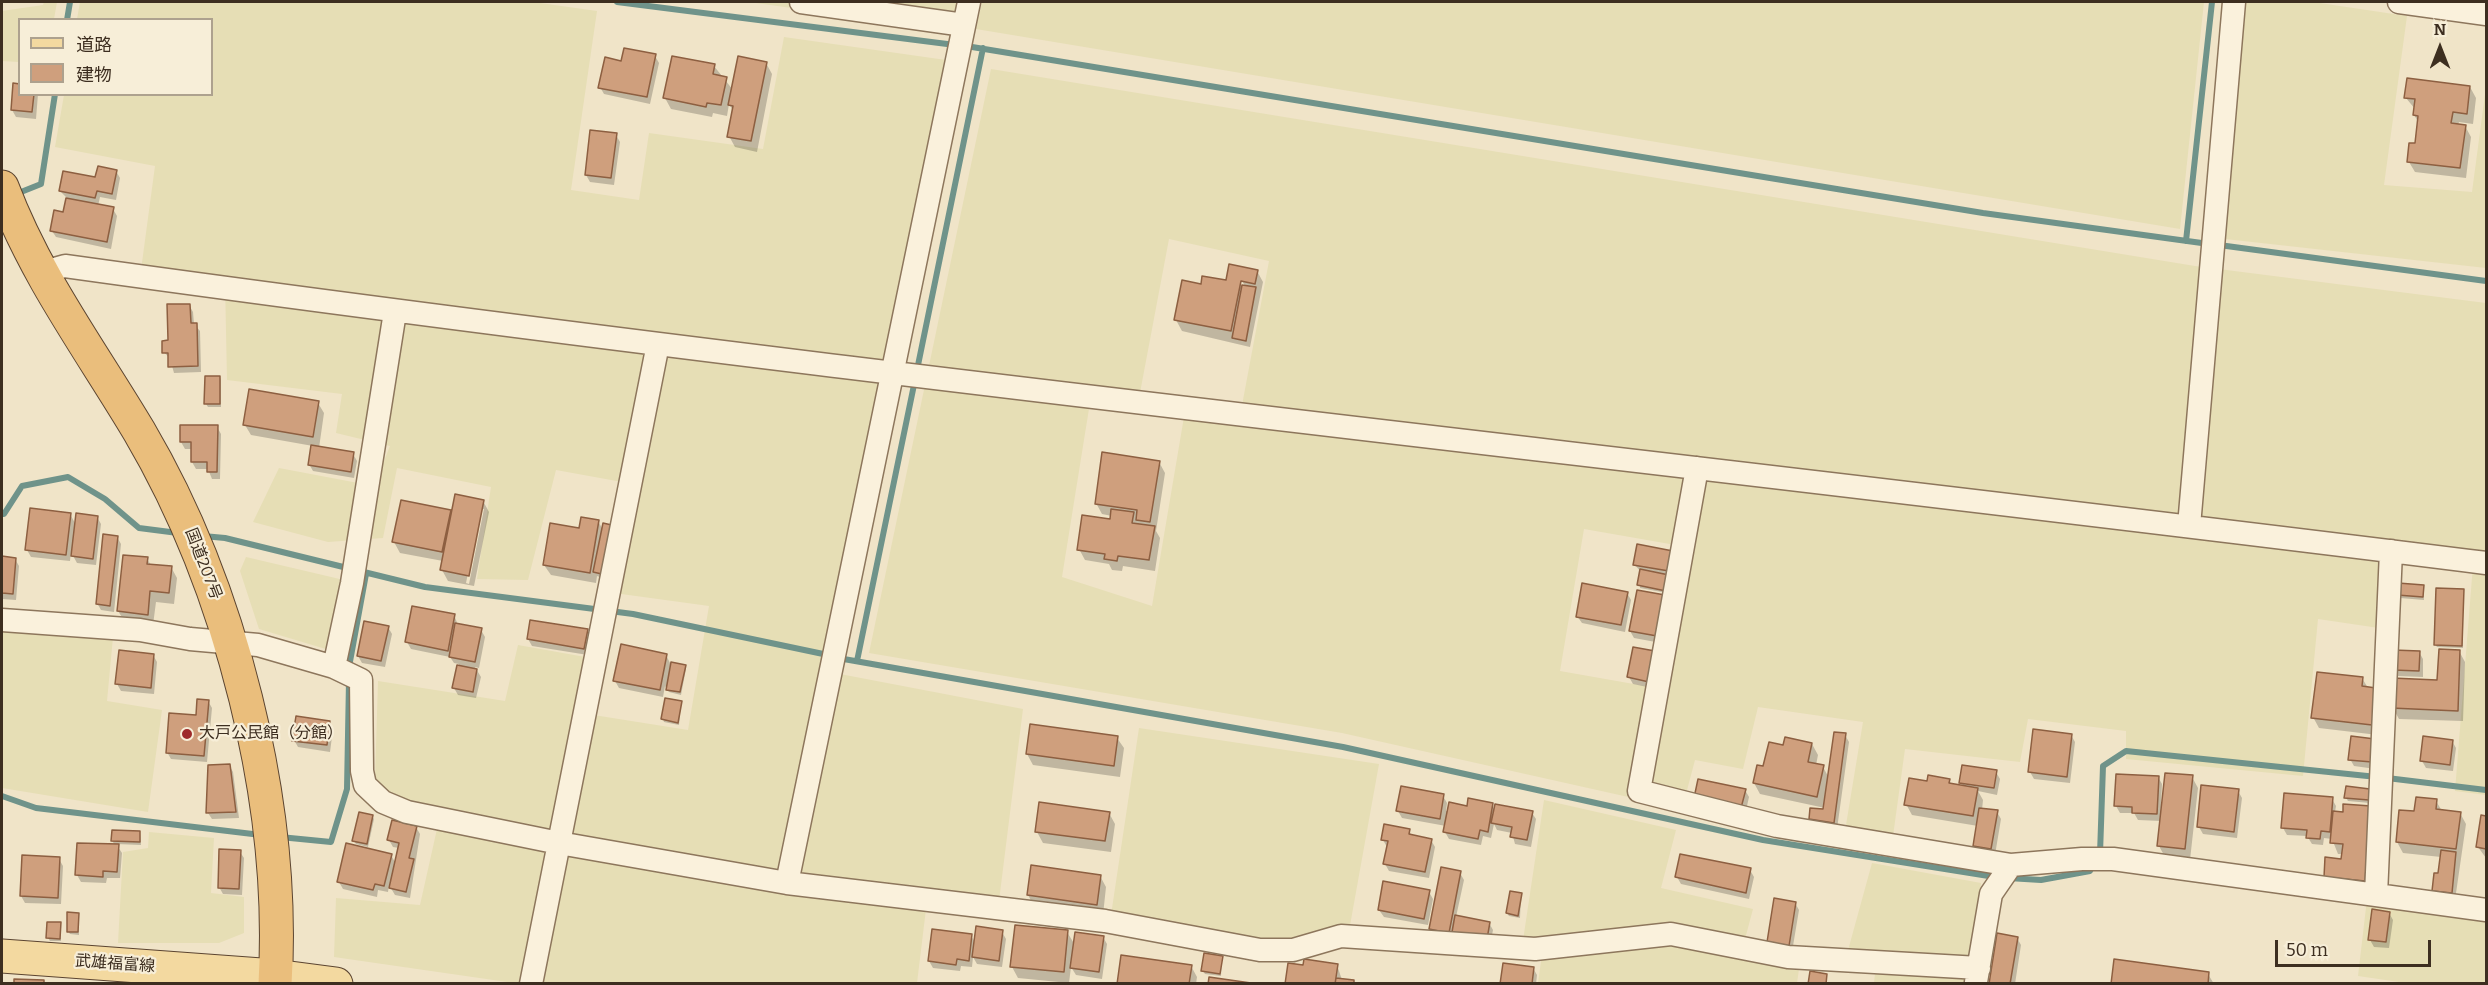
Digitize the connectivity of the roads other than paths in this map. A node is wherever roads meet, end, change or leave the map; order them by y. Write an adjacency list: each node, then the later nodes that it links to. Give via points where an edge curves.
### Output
1 (801, 2): 6 (street)
2 (969, 2): 6 (street)
3 (2234, 2): 13 (street)
4 (2399, 2): 5 (street)
5 (2487, 14)
6 (961, 40): 11 (street)
7 (7, 200): 8 (highway, 国道207号)
8 (40, 273): 9 (street, via 65,266); 17 (highway, 国道207号, via 139,432 185,517)
9 (395, 312): 10 (street); 18 (street, via 352,583)
10 (658, 344): 11 (street); 19 (street)
11 (908, 376): 12 (street); 21 (street, via 836,640)
12 (1696, 468): 13 (street); 20 (street, via 1639,791 1777,826)
13 (2189, 526): 14 (street)
14 (2391, 551): 15 (street); 22 (street)
15 (2487, 563)
16 (2, 620): 17 (street, via 140,630)
17 (230, 642): 18 (street, via 258,645); 26 (highway, 国道207号, via 255,740 269,835)
18 (344, 671): 19 (street, via 363,687 362,771 365,785 382,802 407,812)
19 (559, 843): 21 (street); 28 (street)
20 (2011, 865): 22 (street, via 2113,860); 25 (street, via 1992,894)
21 (787, 883): 25 (street, via 1104,921 1260,950 1293,950 1341,936 1535,949 1671,934 1788,957)
22 (2376, 895): 23 (street)
23 (2487, 910)
24 (2, 956): 26 (main road, 武雄福富線)
25 (1977, 976)
26 (275, 980): 27 (main road, 武雄福富線)
27 (336, 984)
28 (531, 984)

